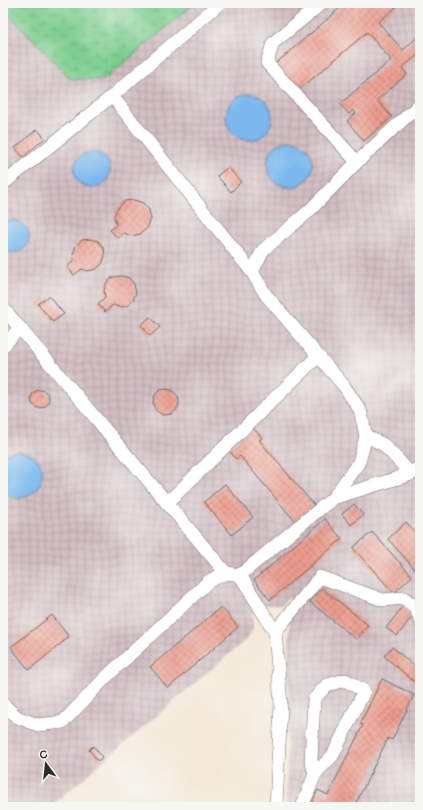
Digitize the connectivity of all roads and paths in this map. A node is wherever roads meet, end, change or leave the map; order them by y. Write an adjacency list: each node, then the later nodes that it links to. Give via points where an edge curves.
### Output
1 (220, 3): 3 (street)
2 (322, 3): 5 (street, via 273,43 267,63)
3 (112, 96): 6 (street); 7 (street)
4 (420, 104): 5 (street)
5 (357, 162): 7 (street, via 308,212 263,250)
6 (3, 184)
7 (252, 272): 11 (street, via 266,295)
8 (3, 308): 9 (street)
9 (20, 328): 10 (street); 15 (street)
10 (3, 346)
11 (318, 356): 12 (street, via 344,386 360,410); 15 (street)
12 (366, 436): 13 (street, via 384,445); 14 (street, via 359,462)
13 (415, 470): 14 (street)
14 (333, 498): 17 (street)
15 (167, 503): 16 (street)
16 (226, 574): 17 (street); 20 (street, via 209,581 105,678 63,722 38,725 18,717)
17 (240, 575): 19 (street)
18 (420, 618): 19 (street, via 415,607 404,598 383,600 320,577)
19 (275, 632): 22 (street, via 281,704)
20 (3, 704)
21 (316, 774): 21 (street, via 333,755 364,691 344,680 328,686 314,699 311,760); 23 (street)
22 (276, 807)
23 (302, 807)

